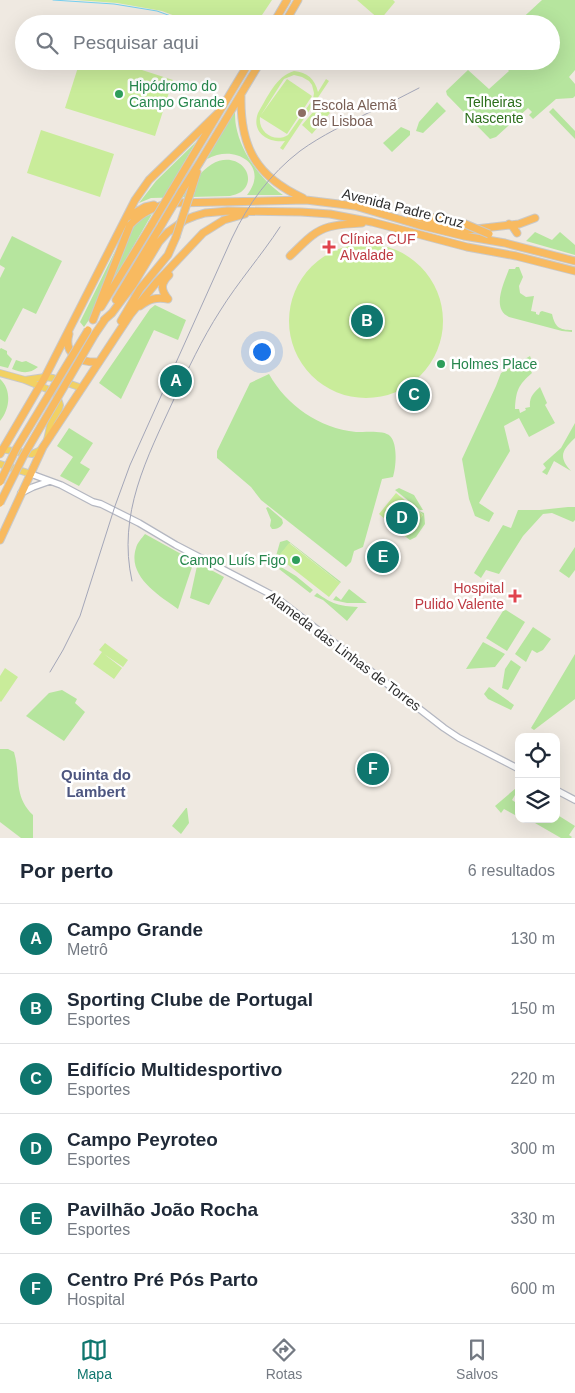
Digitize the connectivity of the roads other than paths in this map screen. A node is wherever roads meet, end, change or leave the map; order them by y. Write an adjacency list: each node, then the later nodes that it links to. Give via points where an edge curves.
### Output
1 (287, 0): 3 (highway)
2 (298, 0): 4 (highway)
3 (278, 15)
4 (289, 15)
5 (244, 70): 8 (highway)
6 (256, 70): 7 (highway)
7 (242, 94): 9 (highway); 10 (highway, via 243,129 256,163 286,190)
8 (218, 113): 16 (highway, via 149,180); 26 (highway, bridge)
9 (200, 162): 27 (highway, bridge); 29 (highway, bridge, via 168,255 134,297)
10 (306, 200): 11 (highway, Avenida Padre Cruz); 14 (highway, Avenida Padre Cruz, via 354,206)
11 (162, 205): 16 (highway, via 150,205); 26 (highway, via 141,215 130,225)
12 (252, 212): 17 (highway, Avenida Padre Cruz, via 310,212); 21 (highway, via 214,225); 27 (highway, via 205,213 174,227)
13 (410, 215): 14 (highway); 18 (highway, via 467,230); 20 (highway, bridge, via 463,223)
14 (394, 217): 20 (highway, Avenida Padre Cruz, via 464,236)
15 (535, 218): 18 (highway)
16 (125, 219): 28 (highway)
17 (372, 222): 22 (highway, via 322,229); 24 (highway, Avenida Padre Cruz)
18 (509, 224): 19 (highway)
19 (517, 233)
20 (505, 243): 23 (highway, Avenida Padre Cruz)
21 (183, 254): 25 (highway); 25 (highway, via 163,283 162,289 168,299 150,299)
22 (290, 256)
23 (575, 261)
24 (575, 271)
25 (130, 315): 29 (highway)
26 (93, 320): 41 (highway, bridge)
27 (104, 320): 43 (highway, bridge, via 24,455)
28 (71, 326): 30 (highway, via 67,344 72,353 86,362); 32 (highway)
29 (112, 342): 30 (highway)
30 (99, 362): 35 (highway)
31 (0, 373): 33 (main road)
32 (44, 377): 33 (main road); 34 (highway); 35 (main road)
33 (25, 380): 34 (main road)
34 (39, 386): 36 (main road, via 55,393 59,400 59,409 51,422); 37 (highway)
35 (82, 388): 36 (highway)
36 (45, 444): 37 (main road, via 32,454); 39 (highway)
37 (1, 451)
38 (0, 464): 39 (main road)
39 (31, 474): 40 (main road, Alameda das Linhas de Torres); 42 (highway)
40 (50, 481): 42 (main road); 45 (main road, Alameda das Linhas de Torres, via 99,502 262,588 444,728)
41 (0, 482)
42 (21, 493): 44 (highway)
43 (0, 503)
44 (0, 540)
45 (515, 767)
46 (560, 792): 47 (main road)
47 (575, 800)

